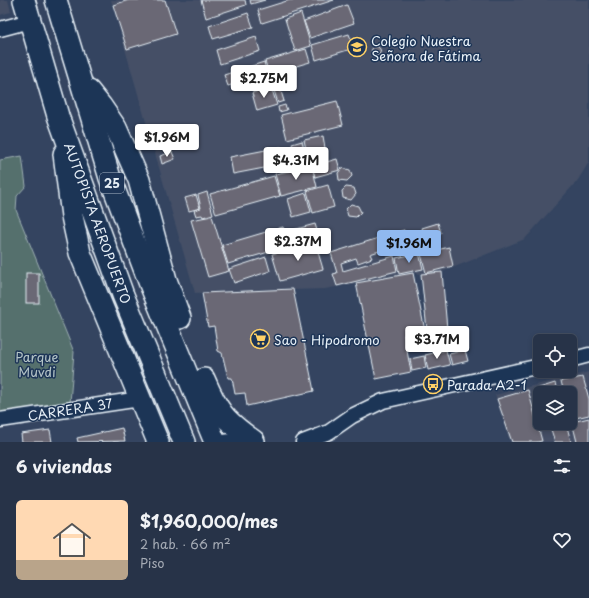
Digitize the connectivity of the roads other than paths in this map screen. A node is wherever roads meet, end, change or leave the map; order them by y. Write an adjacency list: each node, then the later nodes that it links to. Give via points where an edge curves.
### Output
1 (24, 0): 3 (highway, AUTOPISTA AEROPUERTO / 25)
2 (56, 0): 5 (highway, AUTOPISTA AEROPUERTO / 25)
3 (30, 22): 4 (street); 6 (highway, AUTOPISTA AEROPUERTO / 25)
4 (0, 30)
5 (80, 79): 13 (highway, via 116,128 139,180 171,296 214,402 225,419); 16 (highway, AUTOPISTA AEROPUERTO / 25, via 110,178 150,284)
6 (58, 116): 10 (highway, via 77,245); 15 (highway, AUTOPISTA AEROPUERTO / 25, via 124,295)
7 (589, 356): 8 (street)
8 (577, 359)
9 (533, 368): 12 (street, via 383,402 352,416)
10 (140, 399): 11 (street, CARRERA 37); 14 (highway)
11 (0, 420)
12 (326, 437): 18 (street)
13 (258, 441): 17 (street)
14 (158, 442)
15 (184, 442)
16 (215, 442)
17 (223, 442)
18 (303, 442)

